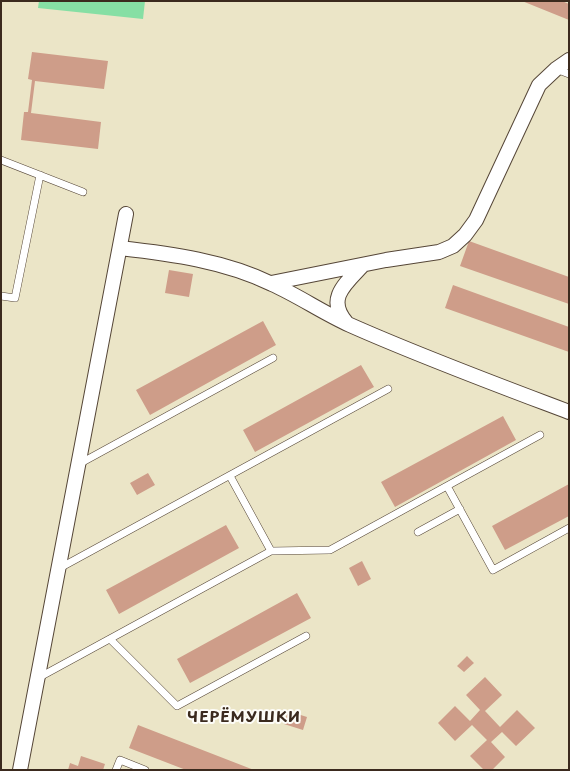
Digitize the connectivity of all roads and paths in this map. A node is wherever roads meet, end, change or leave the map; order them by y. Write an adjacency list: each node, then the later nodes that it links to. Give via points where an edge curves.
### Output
1 (569, 60): 2 (street)
2 (563, 72): 8 (street, via 539,85 476,220 465,235 453,246 439,252)
3 (1, 160): 4 (lane)
4 (40, 175): 5 (lane); 10 (lane, via 15,298)
5 (83, 192)
6 (126, 214): 7 (street)
7 (120, 248): 9 (street, via 172,254 222,265); 16 (street)
8 (362, 266): 9 (street); 11 (street, via 347,282 336,304 339,314)
9 (272, 283): 11 (street)
10 (1, 296)
11 (348, 324): 14 (street, via 432,360)
12 (273, 358): 16 (lane)
13 (388, 390): 17 (lane)
14 (569, 412)
15 (540, 435): 18 (lane)
16 (78, 464): 23 (street)
17 (230, 476): 22 (lane); 23 (lane)
18 (447, 486): 19 (lane); 22 (lane, via 330,550)
19 (460, 509): 20 (lane, via 493,570); 21 (lane)
20 (569, 528)
21 (418, 532)
22 (271, 551): 25 (lane)
23 (58, 569): 26 (street)
24 (306, 636): 25 (lane, via 177,706)
25 (110, 639): 26 (lane)
26 (37, 678): 27 (street)
27 (20, 770)
28 (116, 770): 29 (lane, via 120,760)
29 (145, 770)

